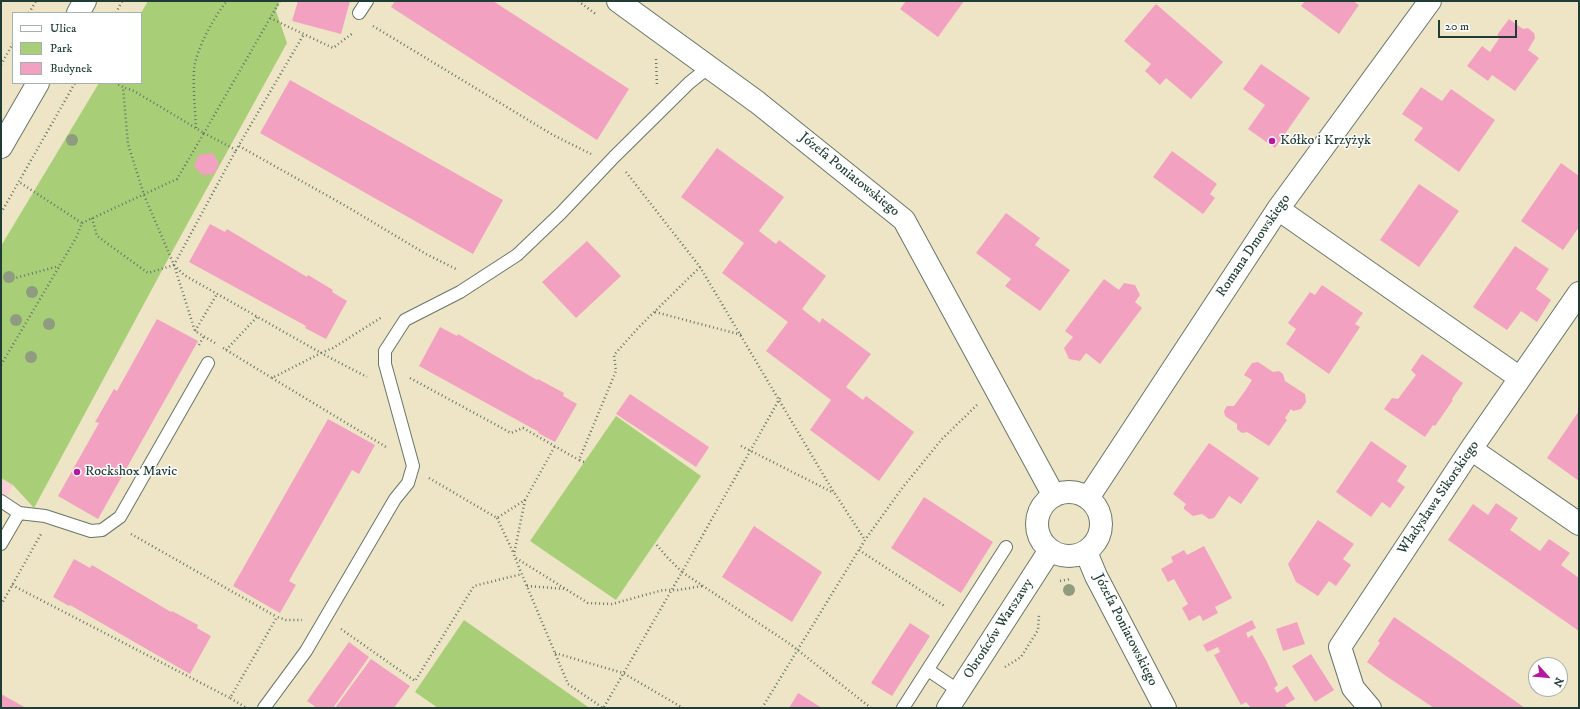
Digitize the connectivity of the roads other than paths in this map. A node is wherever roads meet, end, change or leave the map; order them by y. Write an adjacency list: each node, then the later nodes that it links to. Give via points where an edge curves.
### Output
1 (85, 1): 5 (street)
2 (367, 1): 6 (lane)
3 (618, 1): 7 (street, Józefa Poniatowskiego)
4 (1430, 1): 10 (street, Romana Dmowskiego)
5 (79, 12)
6 (359, 13)
7 (709, 67): 15 (street, Józefa Poniatowskiego, via 757,102 904,220); 26 (lane, via 689,83 517,255 460,292 405,320 385,352 385,364 413,466 408,483 395,499 306,652)
8 (37, 84): 9 (street)
9 (1, 147)
10 (1278, 208): 13 (street); 16 (street, Romana Dmowskiego)
11 (1579, 293): 13 (street, Władysława Sikorskiego)
12 (208, 363): 18 (lane, via 120,517 102,530 91,531 50,518)
13 (1520, 378): 14 (street, Władysława Sikorskiego)
14 (1471, 449): 19 (street); 29 (street, Władysława Sikorskiego, via 1340,647 1353,688)
15 (1054, 496): 16 (street, via 1071,492); 22 (street, via 1043,506 1037,520 1037,531)
16 (1088, 498): 23 (street, via 1100,514 1101,525 1094,545)
17 (1, 501): 18 (lane)
18 (19, 513): 20 (lane)
19 (1579, 524)
20 (1, 544)
21 (1006, 547): 24 (lane)
22 (1050, 550): 23 (street, via 1066,557); 25 (street, Obrońców Warszawy)
23 (1086, 552): 28 (street, Józefa Poniatowskiego)
24 (928, 670): 25 (lane); 27 (lane)
25 (954, 700)
26 (264, 708)
27 (903, 708)
28 (1165, 708)
29 (1370, 708)

